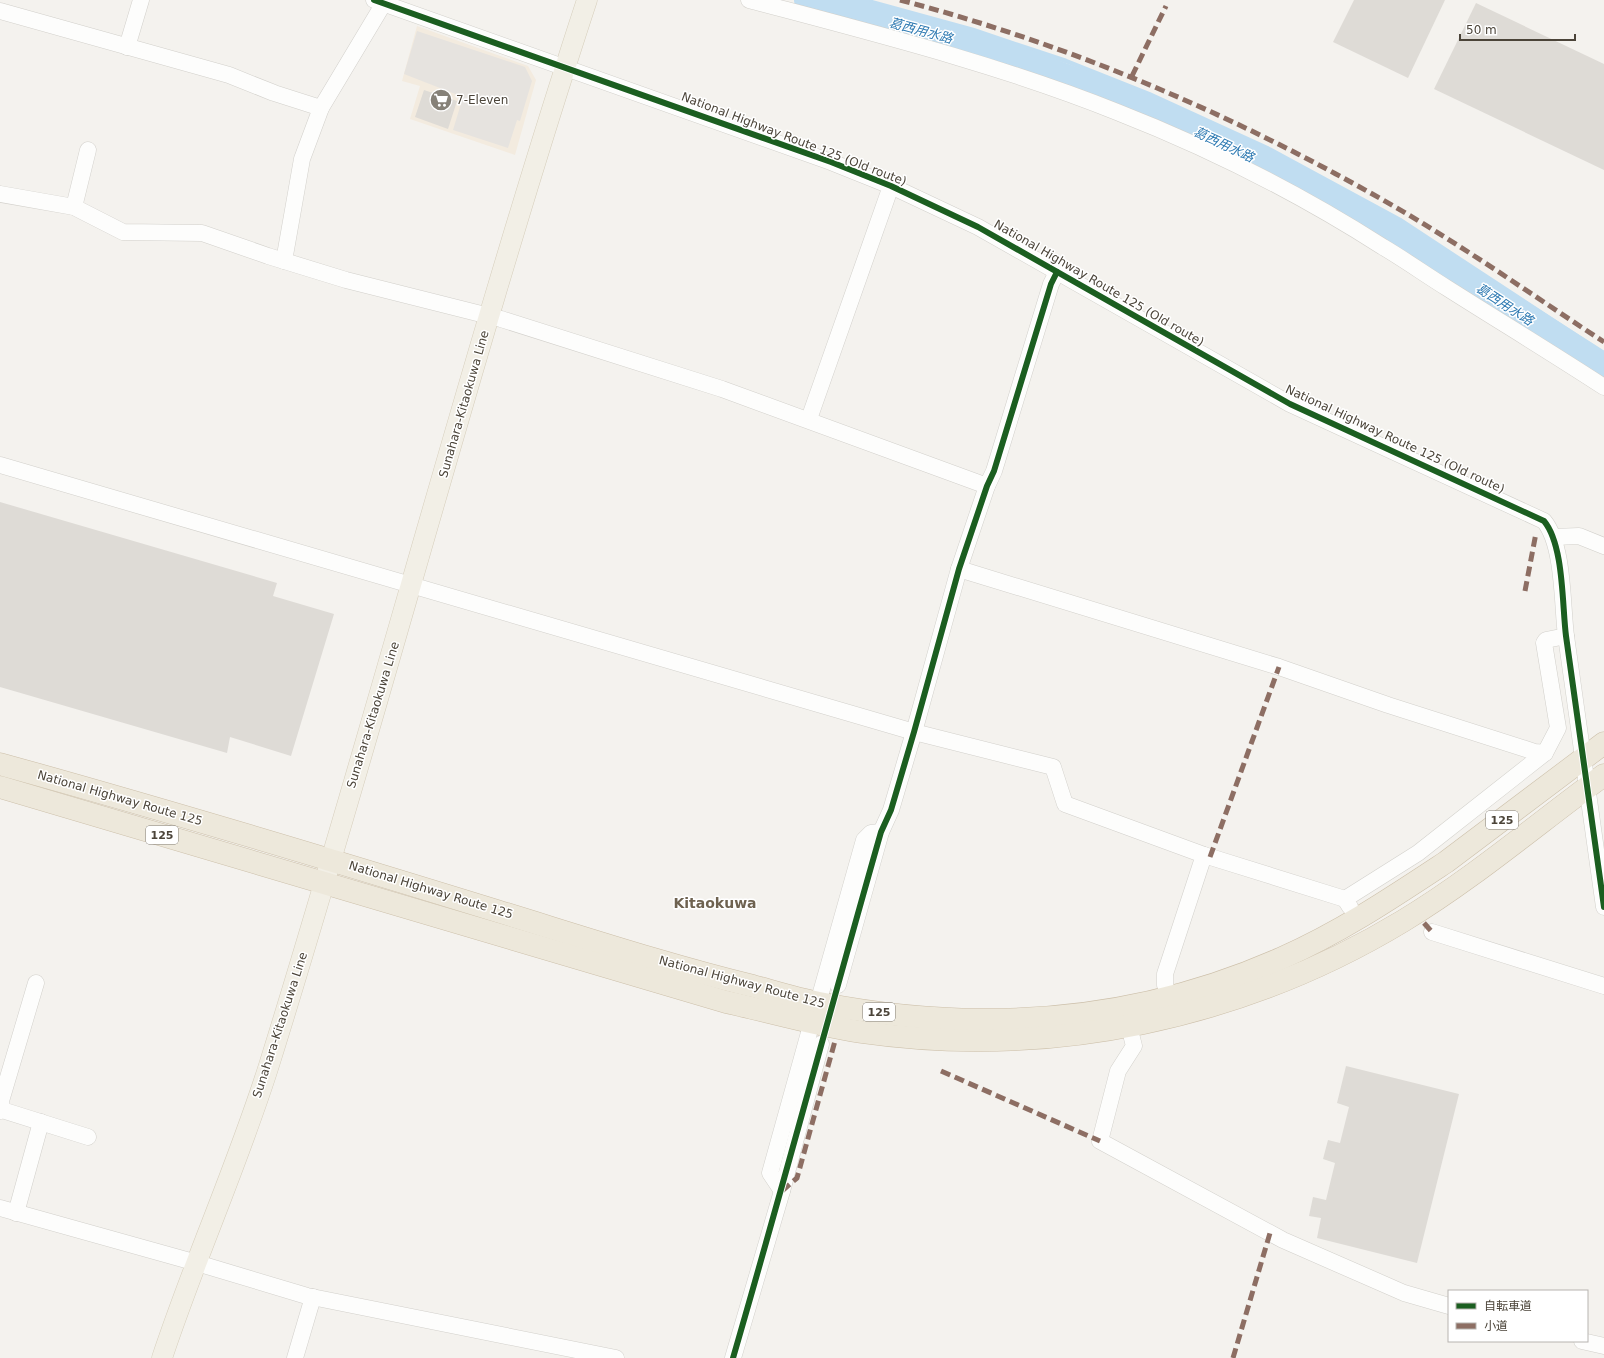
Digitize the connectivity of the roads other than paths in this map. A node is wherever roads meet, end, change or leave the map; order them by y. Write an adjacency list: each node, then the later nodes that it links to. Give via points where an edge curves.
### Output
1 (141, 0): 6 (street)
2 (587, 0): 7 (main road, Sunahara-Kitaokuwa Line)
3 (749, 0): 16 (street, via 952,54 1034,80 1119,112 1264,180 1352,228)
4 (379, 2): 7 (street, National Highway Route 125 (Old route)); 8 (street)
5 (0, 11): 6 (street)
6 (127, 47): 8 (street, via 230,76)
7 (565, 66): 10 (street, National Highway Route 125 (Old route)); 15 (main road, Sunahara-Kitaokuwa Line)
8 (321, 108): 13 (street, via 302,159)
9 (88, 150): 12 (street)
10 (891, 186): 14 (street, National Highway Route 125 (Old route), via 978,227); 17 (street)
11 (0, 194): 12 (street)
12 (74, 207): 13 (street, via 123,232 202,232)
13 (284, 261): 15 (street, via 346,280)
14 (1057, 272): 19 (street); 20 (street, National Highway Route 125 (Old route), via 1290,404 1536,517 1544,522)
15 (489, 316): 17 (street, via 722,389); 23 (main road, Sunahara-Kitaokuwa Line)
16 (1604, 387)
17 (808, 419): 19 (street)
18 (0, 465): 23 (street)
19 (987, 486): 22 (street)
20 (1554, 537): 21 (street, via 1580,536); 24 (street, National Highway Route 125 (Old route))
21 (1604, 546)
22 (959, 569): 25 (street); 27 (street, via 1279,667 1402,710 1535,752)
23 (411, 585): 25 (street); 34 (main road, Sunahara-Kitaokuwa Line)
24 (1566, 636): 27 (street, via 1546,640 1544,643 1558,728); 28 (street, National Highway Route 125 (Old route))
25 (914, 732): 32 (street, via 891,810); 33 (street, via 1053,767 1065,804)
26 (1604, 743): 28 (highway, National Highway Route 125 / 125)
27 (1546, 753): 36 (street, via 1418,853)
28 (1583, 758): 30 (street, National Highway Route 125 (Old route)); 38 (highway, National Highway Route 125 / 125, via 1446,862)
29 (0, 764): 34 (highway, National Highway Route 125 / 125)
30 (1595, 781): 37 (street, National Highway Route 125 (Old route)); 45 (highway, National Highway Route 125 / 125, via 1440,897 1344,954 1247,995 1194,1012)
31 (0, 787): 35 (highway, National Highway Route 125 / 125)
32 (881, 832): 41 (street); 44 (street, via 871,833 864,840)
33 (1204, 855): 36 (street); 43 (street, via 1165,974 1165,986)
34 (330, 859): 35 (main road, Sunahara-Kitaokuwa Line); 44 (highway, National Highway Route 125 / 125, via 691,971)
35 (323, 883): 44 (highway, National Highway Route 125 / 125, via 726,1002); 53 (main road, Sunahara-Kitaokuwa Line, via 268,1067)
36 (1345, 899): 38 (street)
37 (1604, 907)
38 (1358, 920): 43 (highway, National Highway Route 125 / 125, via 1283,958 1207,987)
39 (1432, 932): 42 (street)
40 (36, 983): 47 (street, via 1,1101)
41 (838, 985)
42 (1604, 986)
43 (1170, 997): 44 (highway, National Highway Route 125 / 125, via 1108,1011 987,1021)
44 (815, 1013): 45 (highway, National Highway Route 125 / 125, via 860,1032 986,1041 1050,1038); 50 (street, via 770,1173)
45 (1129, 1026): 55 (street, via 1134,1046 1118,1071 1100,1141 1283,1240 1404,1293)
46 (821, 1044): 50 (street)
47 (1, 1111): 48 (street)
48 (41, 1122): 49 (street); 52 (street)
49 (88, 1137)
50 (782, 1191): 61 (street)
51 (0, 1208): 52 (street)
52 (16, 1213): 53 (street)
53 (197, 1263): 54 (street); 58 (main road, Sunahara-Kitaokuwa Line)
54 (313, 1298): 59 (street); 60 (street)
55 (1448, 1306)
56 (1586, 1342): 57 (street)
57 (1604, 1346)
58 (162, 1358)
59 (295, 1358)
60 (616, 1358)
61 (733, 1358)

